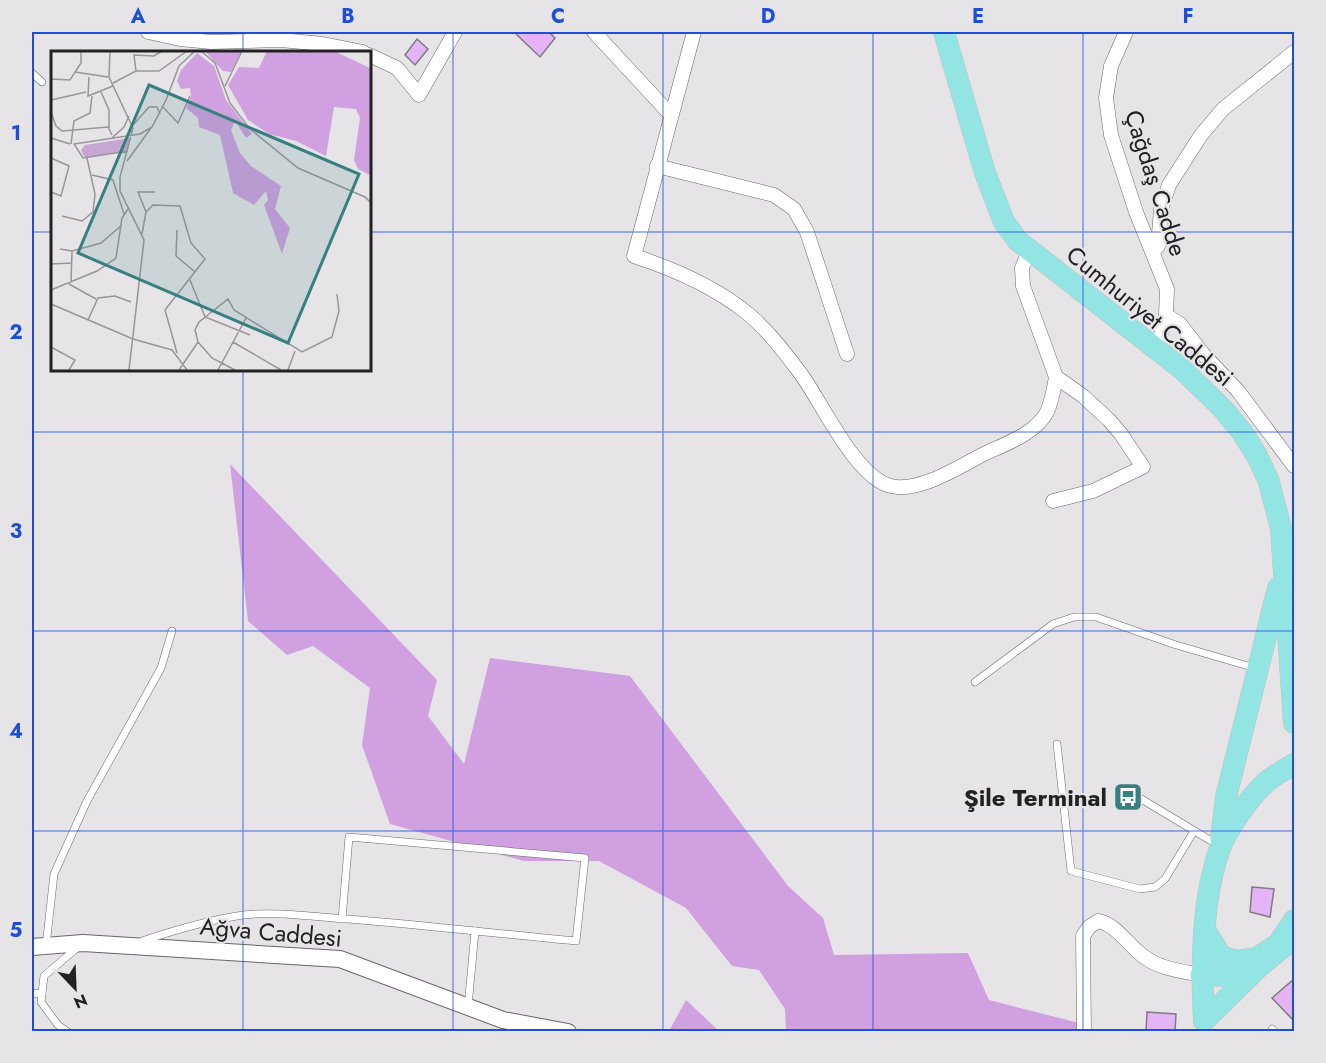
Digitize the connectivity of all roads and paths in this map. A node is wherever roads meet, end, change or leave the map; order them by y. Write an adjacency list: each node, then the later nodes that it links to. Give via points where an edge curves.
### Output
1 (148, 32): 7 (street, via 211,42)
2 (455, 32): 10 (street, via 419,95 397,68)
3 (594, 32): 13 (street)
4 (694, 32): 13 (street)
5 (944, 32): 15 (main road, Cumhuriyet Caddesi, via 994,200 1004,222)
6 (1126, 32): 16 (street, Çağdaş Cadde, via 1111,66 1106,98 1111,135)
7 (281, 36): 8 (street)
8 (358, 51)
9 (1294, 52): 16 (street, via 1223,109 1201,135 1169,185 1161,209 1158,246)
10 (370, 55)
11 (32, 74): 12 (lane)
12 (42, 82)
13 (670, 114): 14 (street)
14 (657, 166): 19 (street, via 774,195 794,209 807,232); 20 (street, via 634,256 700,282 747,314 788,357 850,452 880,482 904,488 922,483 1024,434 1046,413)
15 (1029, 251): 18 (main road, Cumhuriyet Caddesi); 20 (street, via 1022,268 1023,286)
16 (1153, 252): 17 (street, Çağdaş Cadde, via 1167,289)
17 (1166, 315): 18 (street, Çağdaş Cadde); 21 (street, via 1180,324 1238,391)
18 (1157, 350): 23 (main road, Cumhuriyet Caddesi, via 1224,410 1256,454 1276,506)
19 (847, 354)
20 (1056, 377): 22 (street, via 1109,420 1143,467 1093,490)
21 (1294, 466)
22 (1053, 501)
23 (1283, 568): 24 (main road, Cumhuriyet Caddesi); 27 (main road)
24 (1290, 623): 26 (main road, Cumhuriyet Caddesi)
25 (172, 631): 42 (lane, via 161,668 87,801 54,874)
26 (1292, 661): 29 (main road, Cumhuriyet Caddesi)
27 (1258, 669): 28 (lane, via 1085,616 1053,624); 34 (main road, via 1226,797)
28 (975, 682)
29 (1294, 723)
30 (1057, 744): 33 (lane, via 1071,871 1140,889 1155,886 1165,879)
31 (1294, 764): 34 (main road, via 1264,783)
32 (1133, 794): 33 (lane)
33 (1194, 831): 34 (lane)
34 (1220, 847): 37 (main road)
35 (342, 919): 38 (lane); 38 (lane, via 350,837 585,858 576,941); 41 (lane, via 245,915 194,924)
36 (1294, 920): 37 (main road, via 1278,944 1257,958 1237,961 1221,956)
37 (1204, 930): 44 (main road)
38 (475, 931): 47 (lane)
39 (1294, 938): 43 (main road)
40 (83, 943): 41 (street, Ağva Caddesi); 42 (street, Ağva Caddesi); 46 (lane, via 44,976)
41 (128, 946): 47 (street, Ağva Caddesi, via 340,959)
42 (39, 947)
43 (1260, 966): 44 (main road, via 1232,976); 48 (main road)
44 (1201, 975): 48 (main road); 51 (street, via 1165,968 1143,956 1106,922 1098,921 1083,936)
45 (32, 993): 46 (lane)
46 (42, 994): 49 (lane, via 41,1002)
47 (468, 1007): 50 (street, Ağva Caddesi, via 503,1020)
48 (1204, 1026)
49 (68, 1032)
50 (568, 1032)
51 (1084, 1032)

